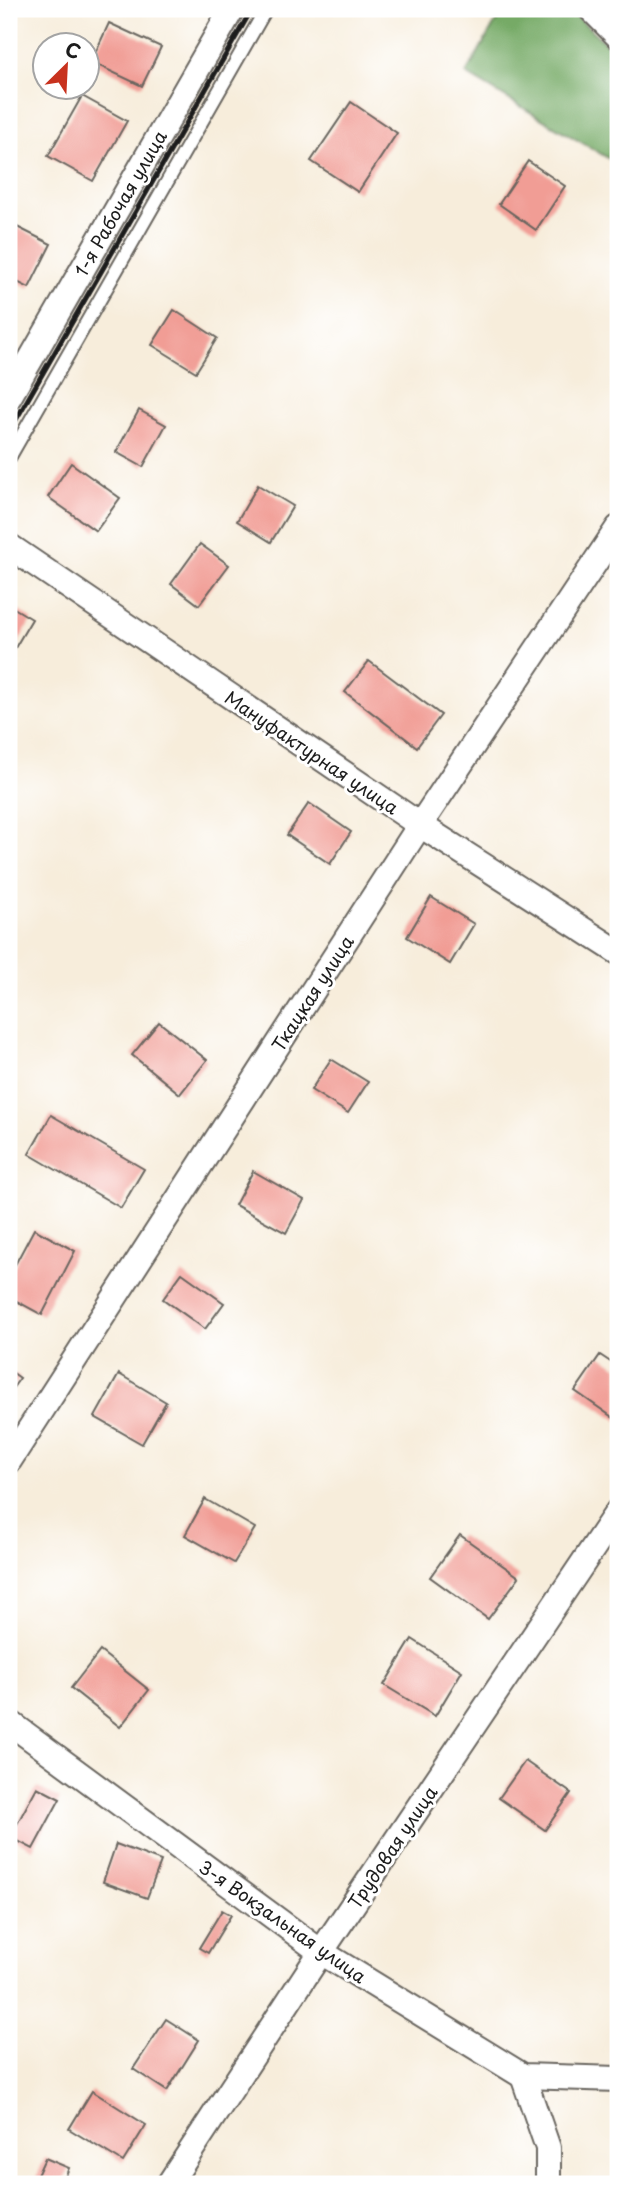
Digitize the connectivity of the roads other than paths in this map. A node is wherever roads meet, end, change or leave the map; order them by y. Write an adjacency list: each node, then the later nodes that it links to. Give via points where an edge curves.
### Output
1 (232, 9): 5 (street, 1-я Рабочая улица)
2 (266, 9): 6 (lane)
3 (591, 9): 4 (street)
4 (618, 36)
5 (9, 397)
6 (9, 458)
7 (618, 528): 9 (street, Ткацкая улица)
8 (9, 546): 9 (street, Мануфактурная улица)
9 (420, 825): 10 (street, Мануфактурная улица); 11 (street, Ткацкая улица)
10 (618, 952)
11 (9, 1461)
12 (618, 1511): 14 (street, Трудовая улица)
13 (9, 1722): 14 (street, 3-я Вокзальная улица)
14 (321, 1952): 15 (street, 3-я Вокзальная улица); 17 (street, Трудовая улица)
15 (523, 2076): 16 (street, 3-я Вокзальная улица); 18 (street, via 548,2148)
16 (618, 2079)
17 (169, 2184)
18 (548, 2184)

